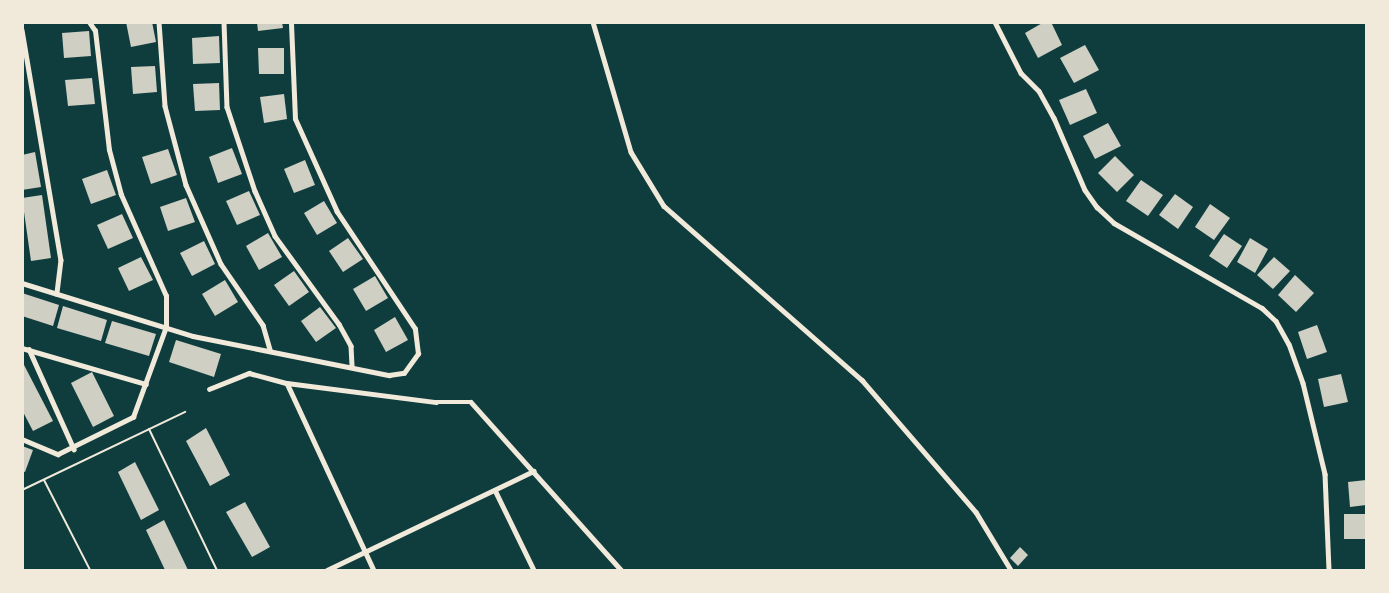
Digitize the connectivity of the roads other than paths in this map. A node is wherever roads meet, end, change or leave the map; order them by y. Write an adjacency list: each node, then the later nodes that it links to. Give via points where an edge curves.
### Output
1 (89, 22): 10 (street, via 95,31 109,150 121,195 166,296)
2 (159, 22): 13 (street, via 165,106 186,185 221,264 263,325)
3 (224, 22): 14 (street, via 227,107 255,191 275,236 339,324 351,346)
4 (291, 22): 14 (street, via 295,119 301,138 338,212 415,329 418,354 404,373 389,375)
5 (593, 22): 33 (street, via 631,152 664,206 862,380 976,512)
6 (995, 22): 34 (street, via 1021,74 1039,91 1054,118 1085,190 1097,207 1114,223 1262,308 1276,321 1303,383 1325,474)
7 (22, 30): 9 (street, via 62,260)
8 (22, 283): 9 (street)
9 (57, 294): 10 (street)
10 (166, 327): 13 (street); 16 (street)
11 (22, 348): 12 (street)
12 (29, 349): 16 (street); 21 (street)
13 (270, 350): 14 (street)
14 (352, 366)
15 (287, 383): 17 (street, via 249,373); 22 (street, via 436,402 471,402); 26 (street)
16 (146, 384): 21 (street, via 133,417)
17 (208, 388)
18 (185, 412): 19 (lane)
19 (149, 429): 23 (lane); 28 (lane)
20 (22, 438): 21 (street, via 58,454)
21 (74, 449)
22 (534, 471): 25 (street); 32 (street)
23 (44, 480): 24 (lane); 27 (lane)
24 (22, 490)
25 (495, 490): 26 (street); 31 (street)
26 (365, 552): 29 (street); 30 (street)
27 (90, 570)
28 (217, 570)
29 (327, 570)
30 (374, 570)
31 (534, 570)
32 (621, 570)
33 (1011, 570)
34 (1329, 570)

